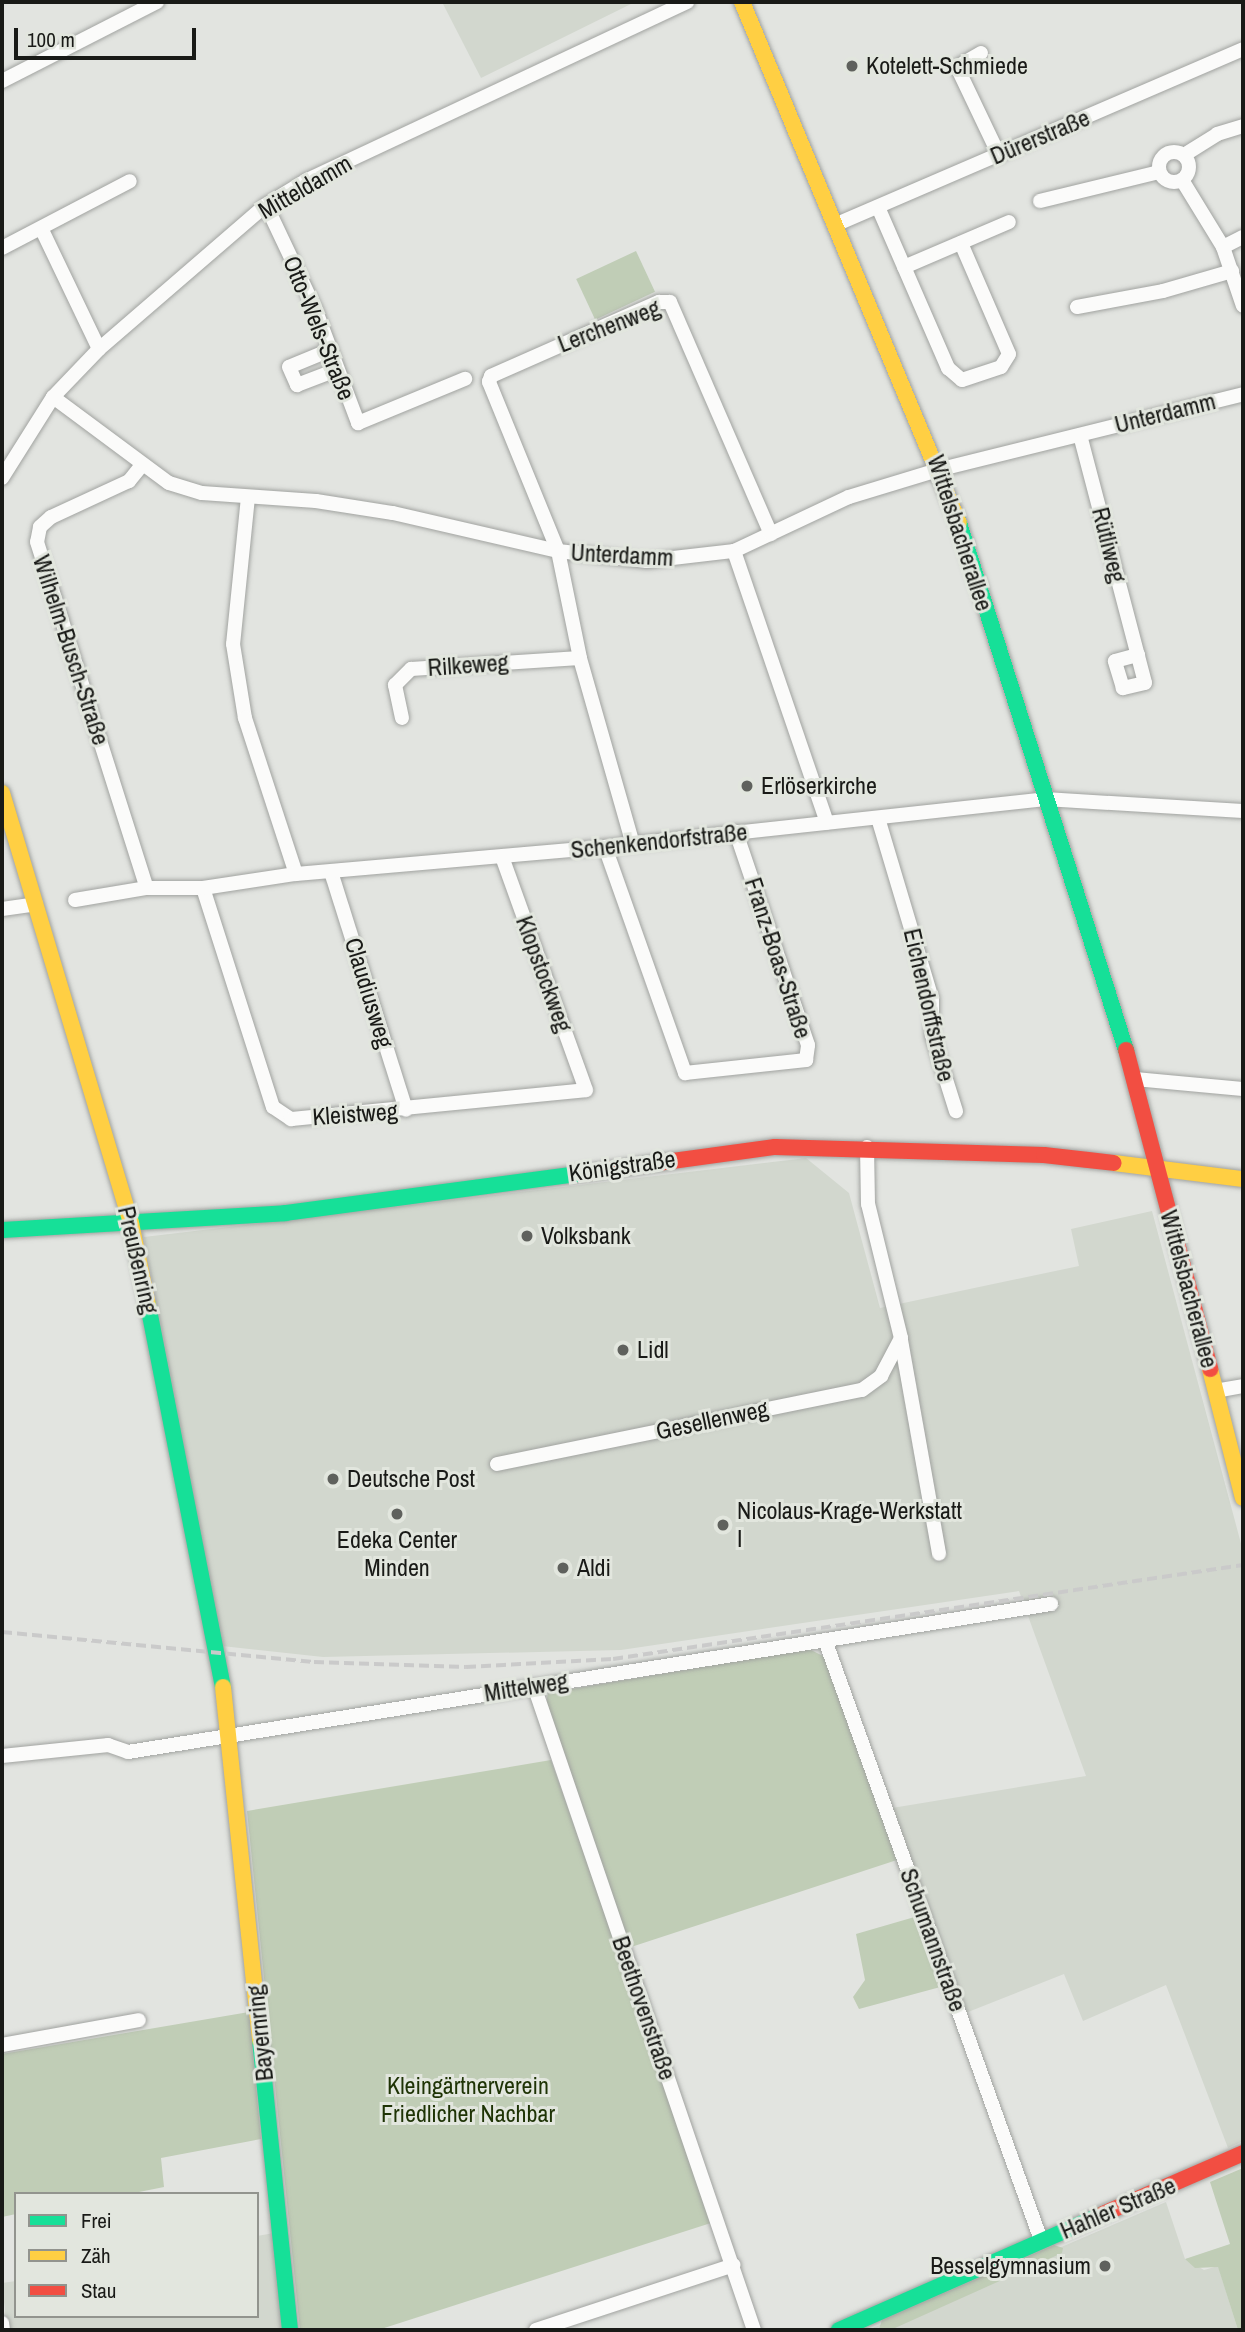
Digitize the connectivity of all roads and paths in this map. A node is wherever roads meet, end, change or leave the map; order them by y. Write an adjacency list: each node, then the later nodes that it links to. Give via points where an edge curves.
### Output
1 (157, 2): 6 (street)
2 (687, 2): 14 (street, Mitteldamm, via 341,164)
3 (742, 2): 17 (street, Wittelsbacherallee)
4 (1243, 49): 8 (street, Dürerstraße)
5 (981, 53): 8 (street, via 957,67)
6 (2, 81)
7 (1243, 125): 9 (street, via 1217,134)
8 (999, 155): 15 (street, Dürerstraße)
9 (1184, 155): 10 (street, via 1166,154); 11 (street, via 1190,165)
10 (1159, 172): 11 (street, via 1168,182); 13 (street)
11 (1182, 180): 21 (street)
12 (130, 181): 18 (street)
13 (1040, 201)
14 (266, 205): 27 (street, Mitteldamm); 28 (street, Otto-Wels-Straße)
15 (878, 207): 17 (street, Dürerstraße); 23 (street)
16 (1009, 222): 20 (street)
17 (837, 224): 35 (street, Wittelsbacherallee)
18 (42, 230): 22 (street); 27 (street)
19 (1243, 237): 21 (street)
20 (961, 243): 23 (street); 23 (street, via 1009,354 1001,367 962,380 953,375)
21 (1223, 247): 24 (street)
22 (2, 248)
23 (904, 267)
24 (1232, 271): 25 (street); 26 (street, via 1163,291)
25 (1243, 306)
26 (1077, 307)
27 (99, 349): 32 (street, Mitteldamm)
28 (330, 350): 29 (street, Otto-Wels-Straße); 29 (street, via 289,367 297,385)
29 (336, 370): 30 (street, Otto-Wels-Straße, via 358,423)
30 (465, 379)
31 (1243, 394): 33 (street, Unterdamm)
32 (53, 397): 34 (street, Unterdamm); 36 (street, Mitteldamm)
33 (1080, 435): 35 (street, Unterdamm); 41 (street, Rütliweg)
34 (142, 465): 37 (street, Unterdamm, via 169,483 202,493); 55 (street, Wilhelm-Busch-Straße, via 129,481 51,517 40,527 37,542)
35 (941, 469): 38 (street, Unterdamm, via 849,497); 45 (street, Wittelsbacherallee)
36 (2, 478)
37 (248, 497): 39 (street, Unterdamm, via 393,513); 53 (street, via 233,644 245,718)
38 (771, 534): 39 (street, Lerchenweg, via 677,310 670,302 659,302 491,376 489,382); 40 (street, Unterdamm)
39 (558, 551): 40 (street, Unterdamm, via 647,561); 42 (street)
40 (734, 551): 48 (street)
41 (1138, 655)
42 (580, 658): 43 (street, Rilkeweg, via 411,669 395,685); 50 (street)
43 (402, 718)
44 (2, 793): 58 (street, Preußenring)
45 (1045, 799): 46 (street, Schenkendorfstraße); 47 (street, Schenkendorfstraße); 60 (street, Wittelsbacherallee)
46 (1243, 811)
47 (878, 818): 48 (street, Schenkendorfstraße); 64 (street, Eichendorffstraße, via 932,999 932,1035)
48 (827, 822): 49 (street, Schenkendorfstraße)
49 (736, 832): 50 (street, Schenkendorfstraße); 51 (street, Franz-Boas-Straße, via 808,1045 806,1060 685,1073)
50 (632, 841): 51 (street, Schenkendorfstraße)
51 (605, 848): 52 (street, Schenkendorfstraße)
52 (502, 857): 54 (street, Schenkendorfstraße); 62 (street, Klopstockweg)
53 (296, 874): 54 (street, Schenkendorfstraße); 56 (street, Schenkendorfstraße)
54 (332, 875): 63 (street, Claudiusweg)
55 (147, 888): 56 (street, Schenkendorfstraße); 57 (street, Schenkendorfstraße)
56 (203, 888): 63 (street, Kleistweg, via 274,1107 291,1119)
57 (75, 900)
58 (36, 904): 59 (street); 68 (street, Preußenring)
59 (2, 909)
60 (1135, 1079): 61 (street); 66 (street, Wittelsbacherallee)
61 (1243, 1088)
62 (586, 1090): 63 (street, Kleistweg)
63 (405, 1110)
64 (956, 1111)
65 (867, 1147): 66 (street, Königstraße, via 1044,1155); 68 (street, Königstraße, via 761,1149 285,1213); 70 (street, via 869,1204)
66 (1158, 1167): 67 (street, Königstraße); 72 (street, Wittelsbacherallee)
67 (1243, 1179)
68 (131, 1223): 69 (street, Königstraße); 79 (street, Preußenring, via 219,1653)
69 (2, 1230)
70 (901, 1338): 73 (street, Gesellenweg, via 881,1376 862,1390); 75 (street)
71 (1243, 1386): 72 (street)
72 (1215, 1391): 74 (street, Wittelsbacherallee)
73 (497, 1464)
74 (1243, 1497)
75 (939, 1554)
76 (1051, 1604): 77 (street, Mittelweg)
77 (825, 1640): 78 (street, Mittelweg); 84 (street, Schumannstraße)
78 (534, 1686): 79 (street, Mittelweg); 85 (street, Beethovenstraße)
79 (230, 1737): 80 (street, Mittelweg, via 128,1752 108,1745); 88 (street, Bayernring)
80 (2, 1756)
81 (139, 2020): 82 (street)
82 (2, 2045)
83 (1243, 2153): 84 (street, Hahler Straße)
84 (1041, 2241): 91 (street, Hahler Straße)
85 (734, 2265): 89 (street); 90 (street, Beethovenstraße)
86 (2, 2323): 87 (street)
87 (3, 2330)
88 (290, 2330)
89 (536, 2330)
90 (754, 2330)
91 (839, 2330)

